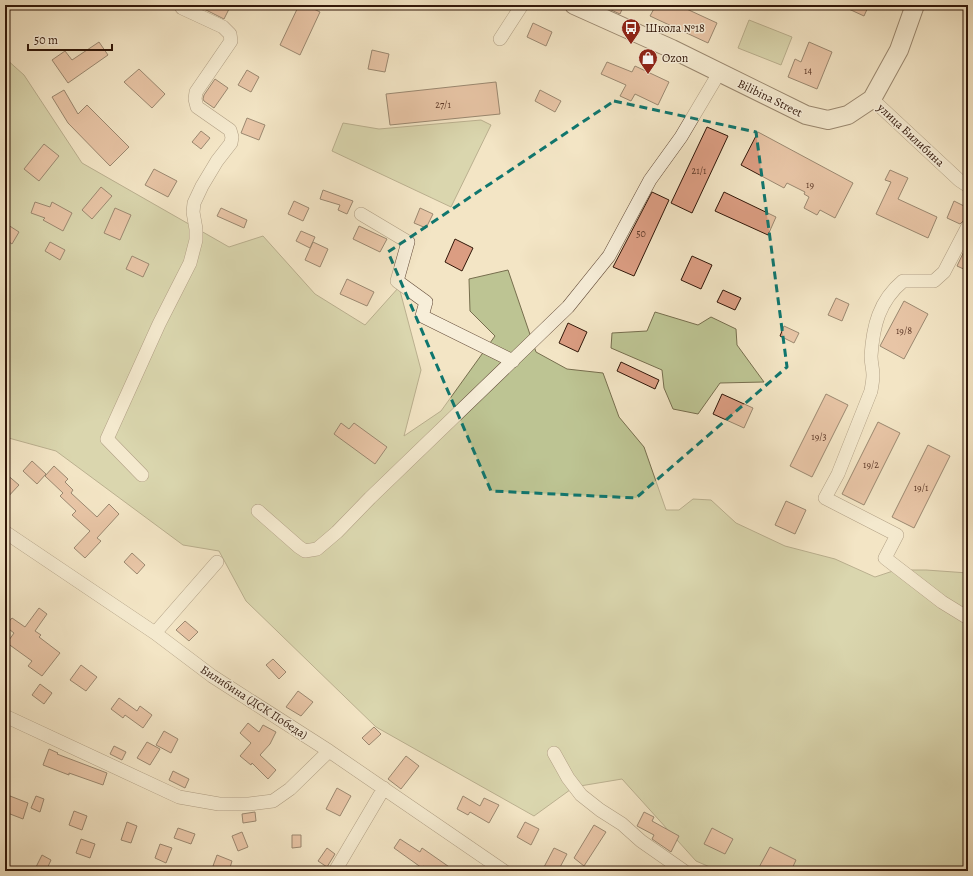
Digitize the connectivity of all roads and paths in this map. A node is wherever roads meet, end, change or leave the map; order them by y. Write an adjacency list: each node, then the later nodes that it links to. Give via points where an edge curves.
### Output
1 (180, 5): 12 (street, via 223,27 230,34 231,41 196,92 194,99 197,107 230,130 232,137 231,143 217,161 194,203 196,234 190,263 107,439)
2 (522, 5): 5 (street)
3 (574, 5): 6 (main road, Bilibina Street, via 672,48)
4 (916, 5): 7 (main road, Bilibina Street, via 899,50)
5 (500, 39)
6 (719, 73): 7 (main road, Bilibina Street, via 806,115 828,120 848,116); 11 (street, via 681,138 650,180 609,256 568,306)
7 (872, 99): 8 (street, улица Билибина)
8 (968, 186)
9 (361, 214): 11 (street, via 408,242 397,281 426,302 422,316)
10 (968, 226): 16 (street, via 944,272 934,281 903,281 893,289 877,316 871,358 871,391 838,474 825,498 897,535 885,558 942,602)
11 (513, 361): 13 (street, via 317,549 305,551)
12 (142, 475)
13 (258, 511)
14 (5, 532): 17 (street, Билибина (ДСК Победа))
15 (217, 562): 17 (street)
16 (968, 618)
17 (155, 633): 19 (street, Билибина (ДСК Победа), via 212,676)
18 (5, 716): 19 (street, via 179,797 219,804 273,801 290,789)
19 (329, 751): 21 (street, Билибина (ДСК Победа))
20 (554, 753): 24 (street, via 582,796 622,824 641,842)
21 (384, 788): 22 (street); 23 (street, Билибина (ДСК Победа))
22 (335, 871)
23 (504, 871)
24 (684, 871)

